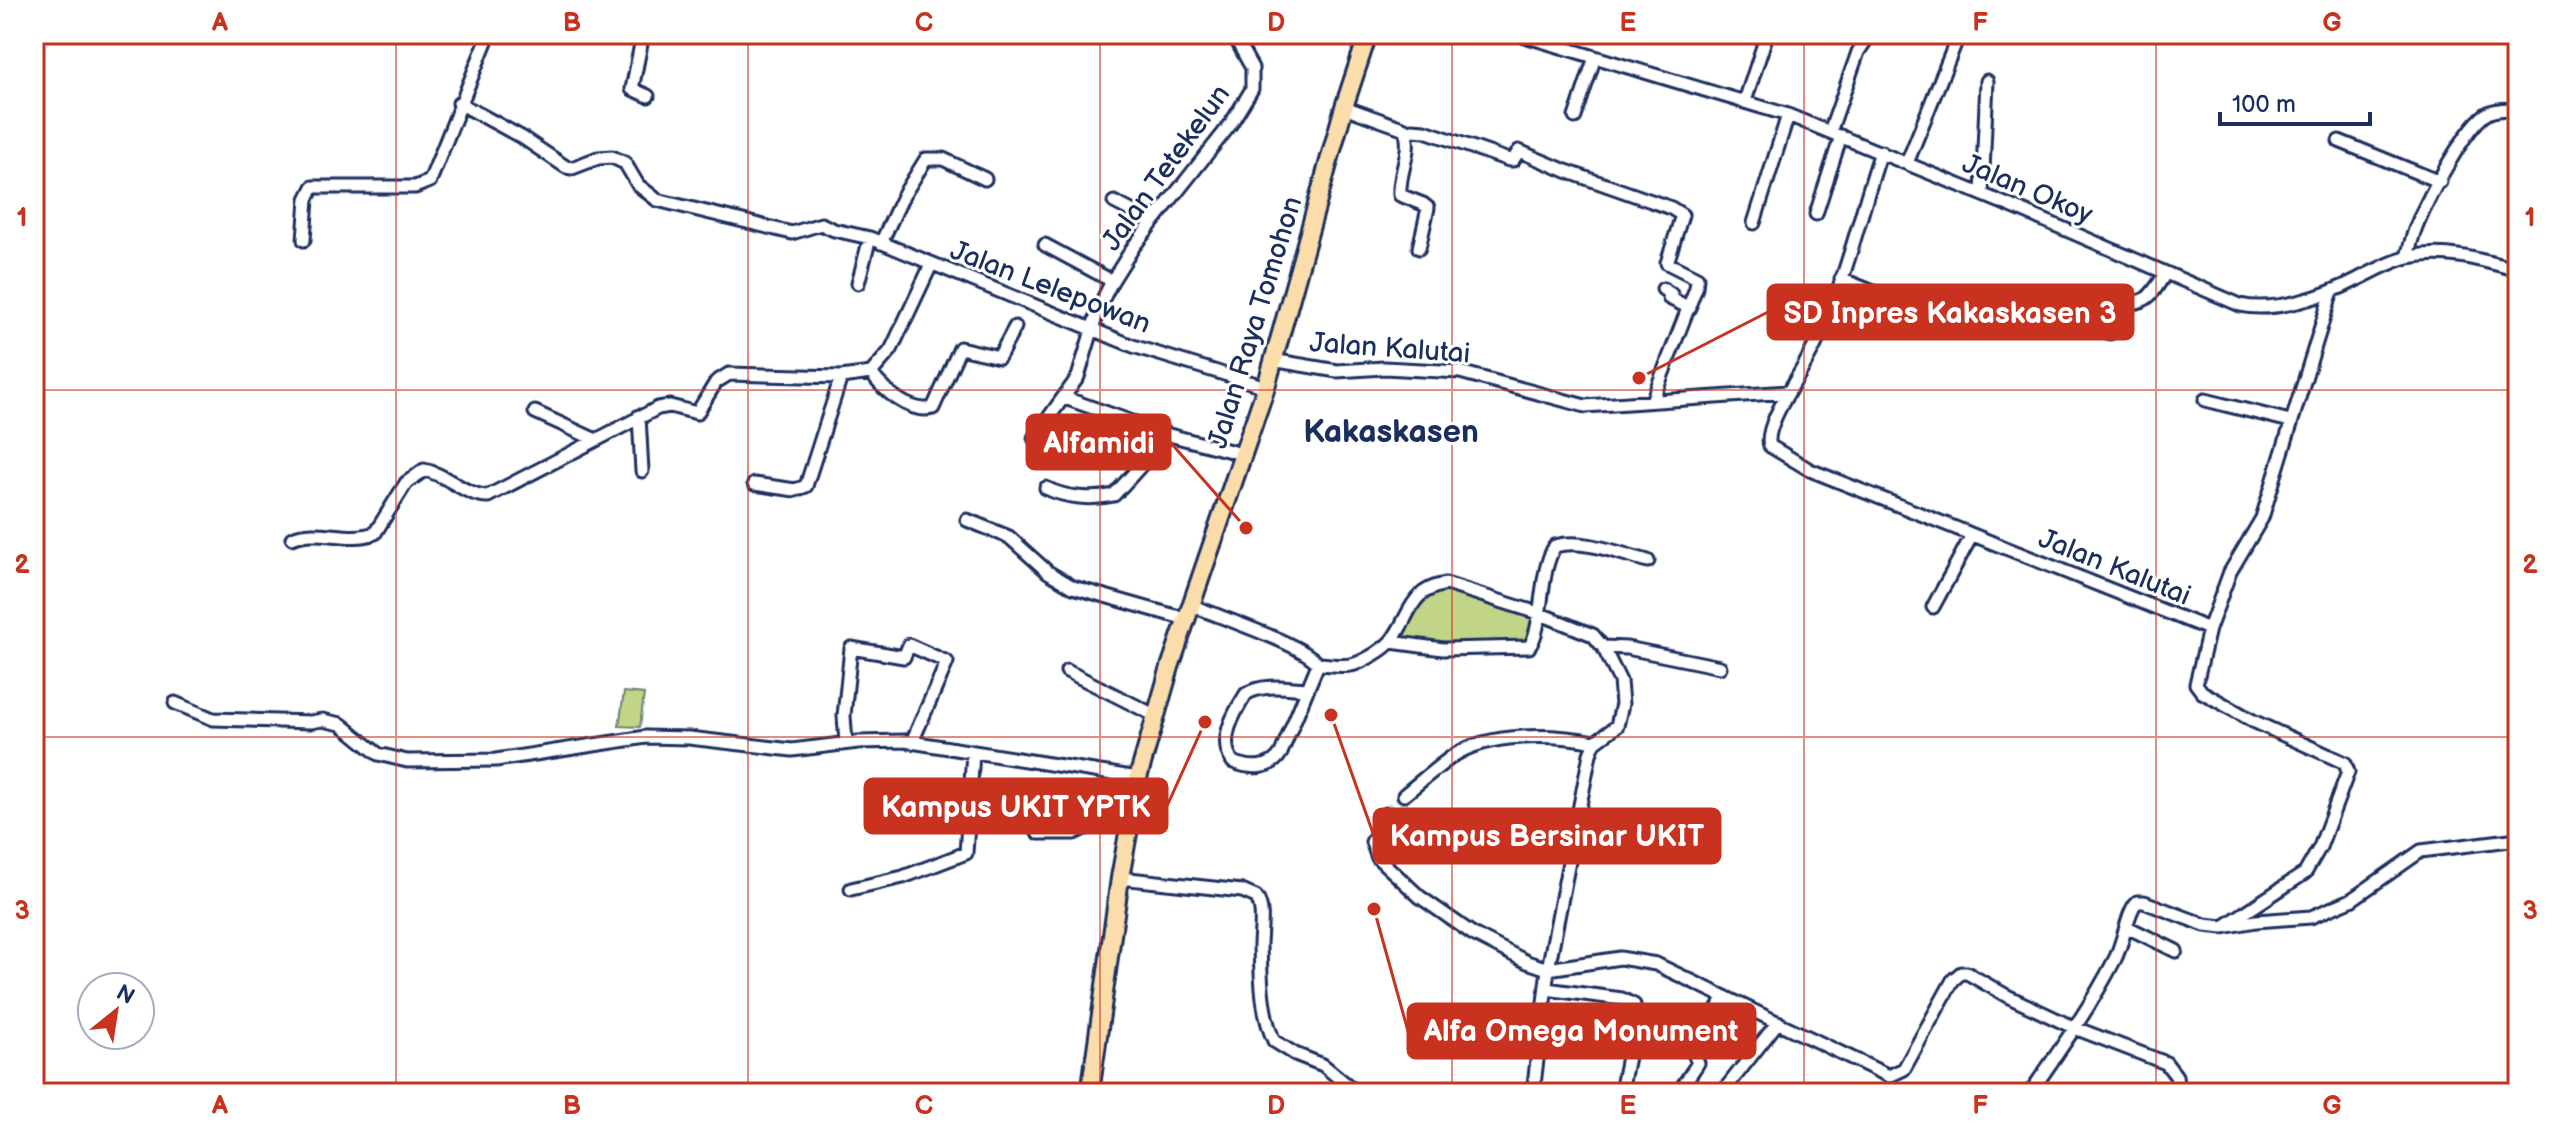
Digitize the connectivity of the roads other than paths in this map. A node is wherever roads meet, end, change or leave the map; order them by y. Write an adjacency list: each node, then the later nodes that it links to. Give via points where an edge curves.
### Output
1 (489, 34): 13 (street)
2 (643, 34): 11 (street, via 632,89)
3 (1233, 34): 28 (street, Jalan Tetekelun, via 1252,68 1252,89)
4 (1368, 34): 14 (highway, Jalan Raya Tomohon)
5 (1518, 34): 9 (street, Jalan Okoy)
6 (1767, 34): 12 (street)
7 (1870, 34): 19 (street, via 1858,52)
8 (1959, 34): 22 (street)
9 (1595, 57): 12 (street, Jalan Okoy); 17 (street)
10 (1987, 81): 25 (street)
11 (648, 96)
12 (1745, 101): 16 (street, Jalan Okoy)
13 (459, 103): 30 (street, via 430,181 415,187 313,187); 31 (street, Jalan Lelepowan, via 566,167 606,157 620,160 657,200 792,233 821,224)
14 (1344, 107): 18 (street); 48 (highway, Jalan Raya Tomohon)
15 (2518, 109): 24 (street, via 2497,109 2479,119)
16 (1788, 115): 19 (street, Jalan Okoy); 29 (street)
17 (1575, 117)
18 (1407, 132): 33 (street, via 1399,190 1427,206); 44 (street, via 1425,131 1509,160 1519,151 1679,213 1682,219 1667,263 1697,278)
19 (1836, 134): 21 (street, Jalan Okoy); 27 (street)
20 (2339, 141): 24 (street)
21 (1881, 152): 22 (street, Jalan Okoy); 38 (street, Jalan Kalutai)
22 (1907, 163): 25 (street, Jalan Okoy)
23 (985, 179): 31 (street, via 943,159 926,159)
24 (2440, 182): 34 (street, via 2418,222)
25 (1982, 194): 37 (street, Jalan Okoy)
26 (1114, 202): 28 (street)
27 (1816, 214)
28 (1153, 222): 39 (street, Jalan Tetekelun)
29 (1754, 223)
30 (304, 240)
31 (876, 240): 35 (street, Jalan Lelepowan); 40 (street)
32 (1045, 245): 39 (street)
33 (1419, 248)
34 (2407, 257): 36 (street, Jalan Okoy, via 2452,254); 42 (street, Jalan Okoy)
35 (931, 265): 46 (street, Jalan Lelepowan); 49 (street, via 891,350)
36 (2518, 270)
37 (2165, 274): 42 (street, Jalan Okoy, via 2261,308); 47 (street, via 2147,300 2119,305)
38 (1841, 279): 43 (street); 52 (street, Jalan Kalutai, via 1821,335)
39 (1112, 281): 46 (street, Jalan Tetekelun)
40 (858, 283)
41 (1663, 289): 44 (street)
42 (2332, 291): 58 (street, Jalan Kalutai)
43 (1896, 301)
44 (1690, 308): 55 (street)
45 (1015, 327): 49 (street, via 999,357 960,347 931,409 898,398)
46 (1093, 328): 51 (street, Jalan Lelepowan, via 1133,346); 53 (street, Jalan Tetekelun, via 1078,377)
47 (2110, 333)
48 (1272, 360): 51 (highway, Jalan Raya Tomohon); 55 (street, Jalan Kalutai, via 1337,371 1460,372 1585,406)
49 (871, 373): 50 (street)
50 (841, 377): 57 (street, via 729,374 716,382 697,413 670,406); 64 (street, via 806,486 795,490)
51 (1266, 387): 62 (highway, Jalan Raya Tomohon)
52 (1788, 392): 55 (street, Jalan Kalutai); 67 (street, Jalan Kalutai, via 1768,437 1776,451 1810,470)
53 (1065, 398): 59 (street); 60 (street, Jalan Tetekelun)
54 (2205, 400): 58 (street)
55 (1652, 401)
56 (535, 412): 61 (street)
57 (639, 416): 61 (street); 63 (street)
58 (2290, 421): 73 (street, Jalan Kalutai, via 2262,518 2230,572)
59 (1169, 435): 62 (street); 65 (street, via 1114,495 1075,497)
60 (1034, 438)
61 (596, 440): 68 (street, via 488,496 424,470 406,483 375,533)
62 (1242, 454): 71 (highway, Jalan Raya Tomohon)
63 (642, 471)
64 (754, 484)
65 (1046, 488)
66 (967, 520): 71 (street, via 1009,537 1073,587)
67 (1972, 535): 70 (street); 73 (street, Jalan Kalutai)
68 (292, 538)
69 (1648, 561): 72 (street, via 1602,548 1555,546 1547,561)
70 (1933, 607)
71 (1188, 612): 76 (street, via 1287,645); 81 (highway, Jalan Raya Tomohon)
72 (1538, 613): 74 (street, via 1529,647 1443,649); 74 (street, via 1446,584 1434,586 1417,597); 75 (street, via 1593,635)
73 (2209, 629): 95 (street, via 2196,675 2199,689 2253,721 2345,763 2348,772 2305,873)
74 (1391, 642): 76 (street, via 1356,664)
75 (1603, 647): 77 (street); 83 (street, via 1620,681 1622,704 1617,726)
76 (1318, 664): 79 (street)
77 (1720, 667)
78 (1067, 671): 81 (street)
79 (1308, 689): 79 (street, via 1268,687 1246,694 1226,741 1233,762 1254,768 1277,759)
80 (175, 703): 84 (street, via 213,719 341,724 368,749 407,761 496,760 646,737 792,750)
81 (1156, 716): 86 (highway, Jalan Raya Tomohon)
82 (912, 742): 84 (street); 84 (street, via 947,662 909,645 904,657 851,648); 85 (street)
83 (1595, 742): 87 (street, via 1539,736 1477,746 1456,754); 97 (street)
84 (846, 743)
85 (973, 753): 86 (street); 93 (street, via 965,855)
86 (1138, 778): 89 (highway, Jalan Raya Tomohon)
87 (1404, 795)
88 (1386, 814): 97 (street, via 1372,842 1378,858 1420,897 1473,934)
89 (1129, 823): 90 (street, via 1097,822 1074,833); 92 (highway, Jalan Raya Tomohon)
90 (1038, 833)
91 (2518, 839): 95 (street, via 2421,851 2322,914)
92 (1120, 878): 103 (highway, Jalan Raya Tomohon); 104 (street, via 1242,891 1256,897 1261,905 1262,983 1272,1035 1281,1046 1323,1065)
93 (851, 889)
94 (2127, 927): 95 (street, via 2137,902); 96 (street); 101 (street)
95 (2223, 927)
96 (2176, 951)
97 (1548, 969): 98 (street); 99 (street, via 1639,960)
98 (1546, 989): 102 (street, via 1634,1005); 107 (street)
99 (1725, 997): 100 (street); 108 (street, via 1692,1049 1698,1063)
100 (1778, 1022): 101 (street, via 1879,1072 1897,1075 1953,980 1967,973); 109 (street)
101 (2075, 1028): 110 (street); 111 (street, via 2166,1063 2176,1076)
102 (1621, 1092)
103 (1090, 1093)
104 (1357, 1093)
105 (1434, 1093): 106 (street, via 1449,1086)
106 (1468, 1093)
107 (1533, 1093)
108 (1678, 1093)
109 (1722, 1093)
110 (2030, 1093)
111 (2178, 1093)

